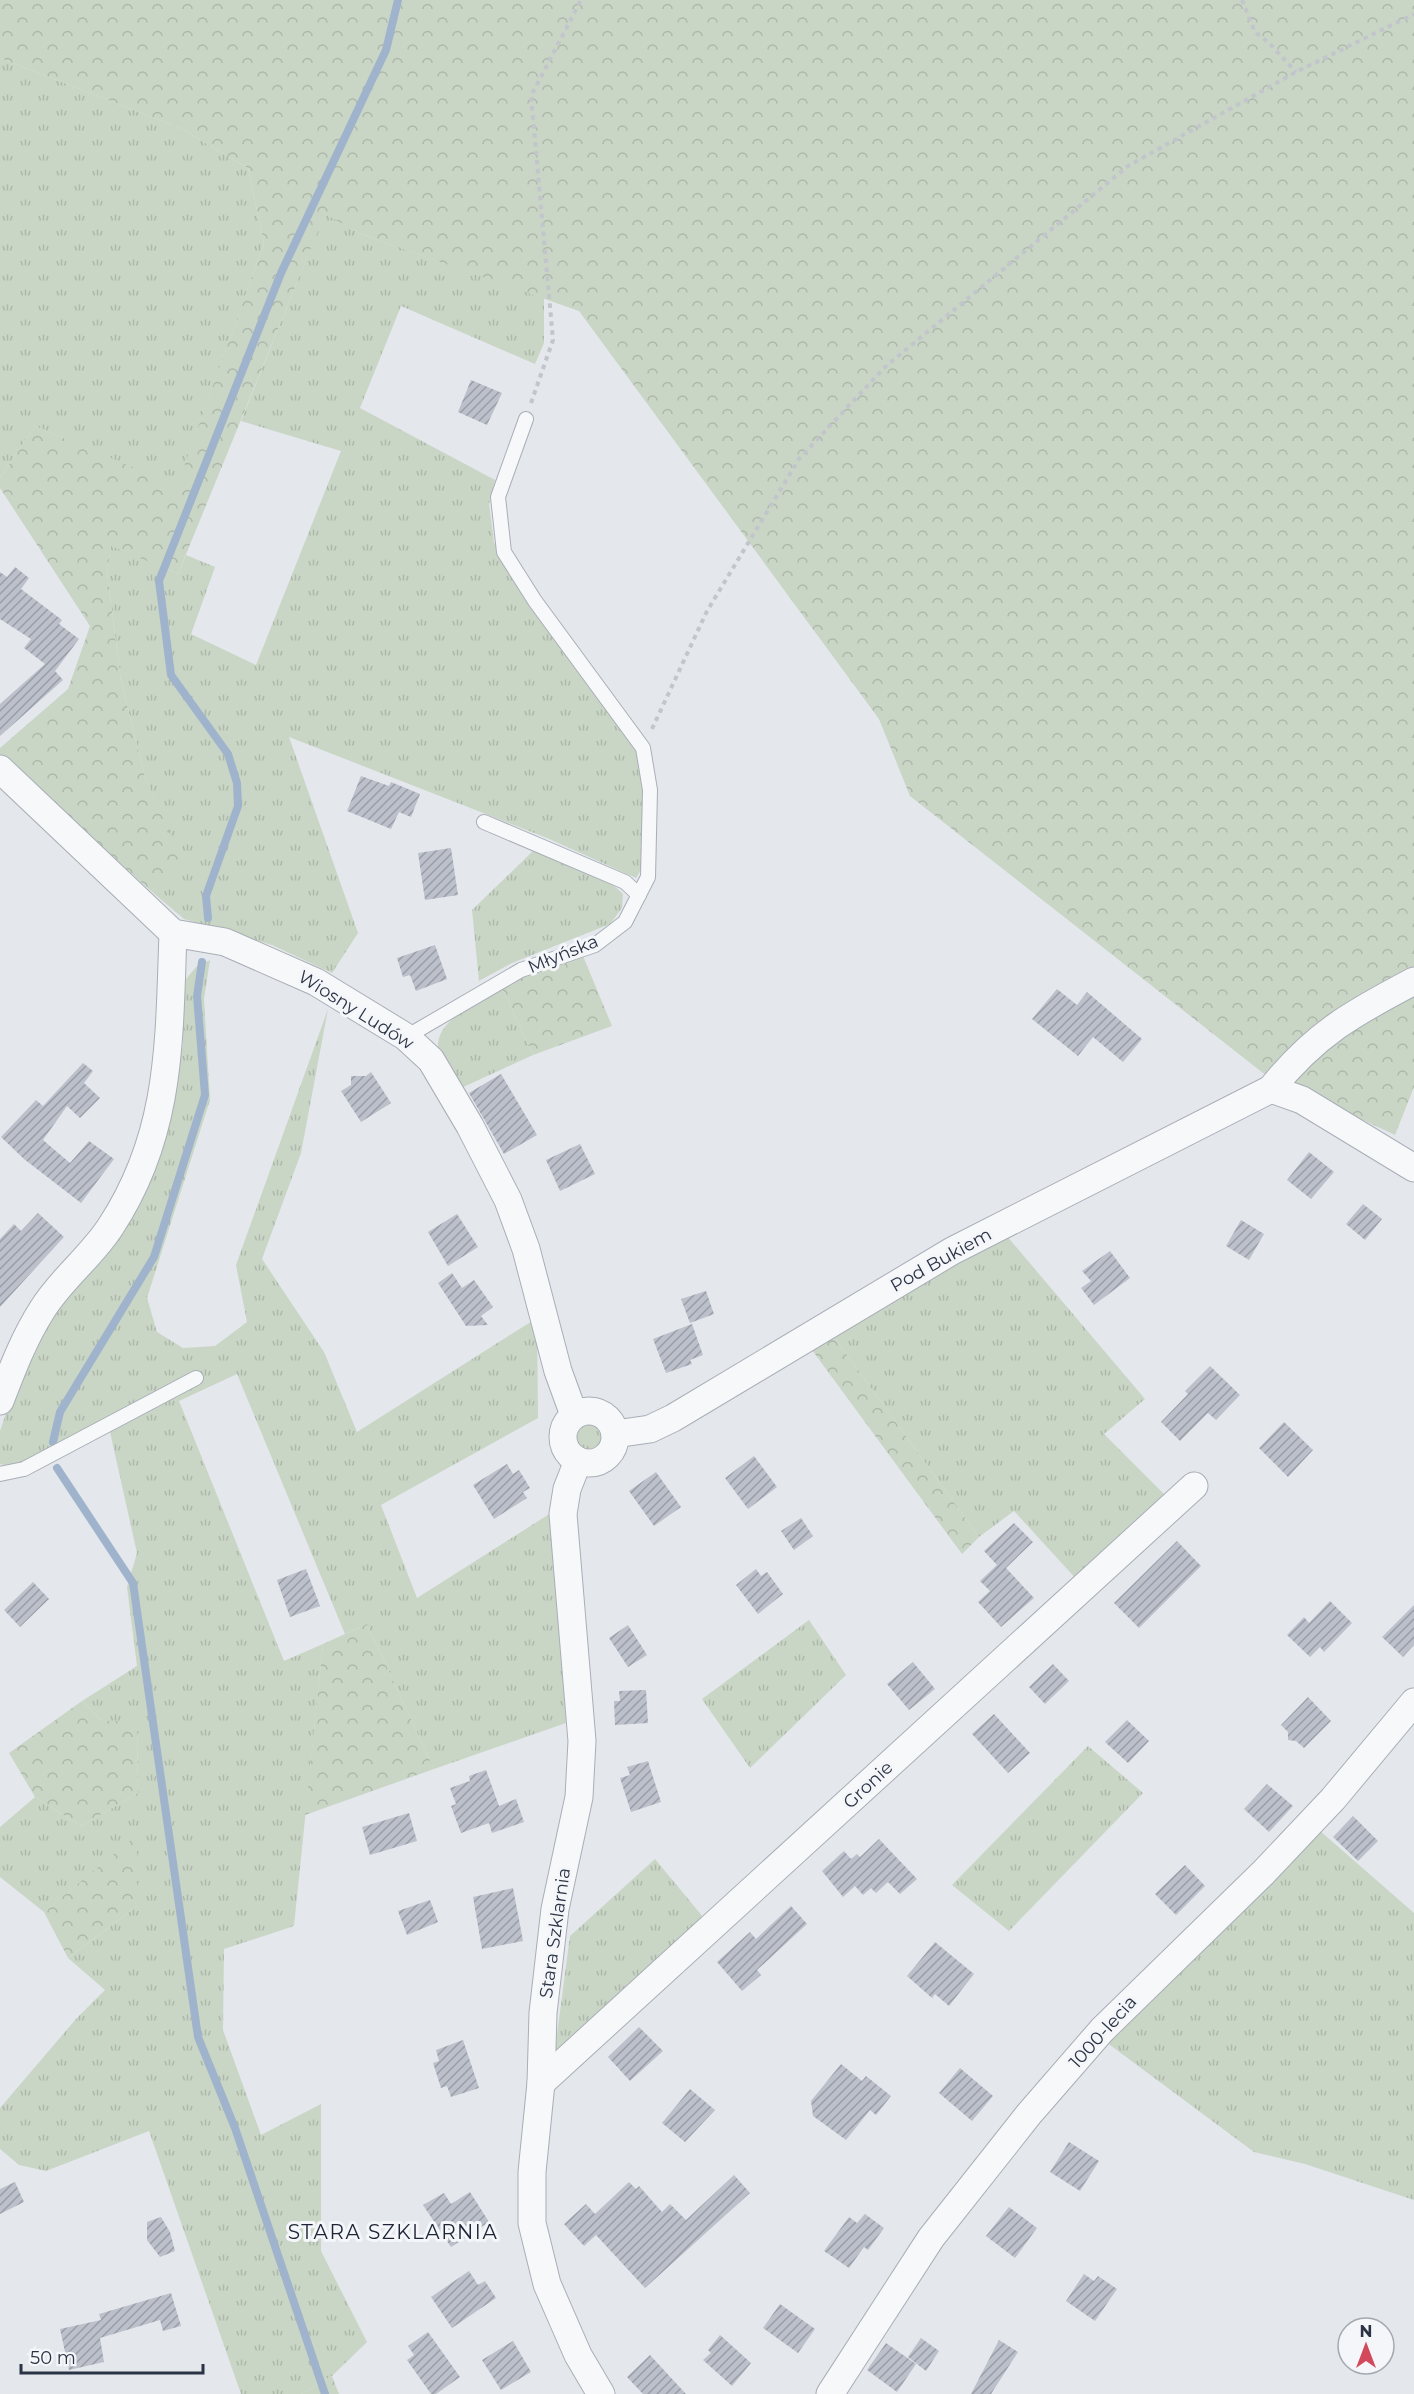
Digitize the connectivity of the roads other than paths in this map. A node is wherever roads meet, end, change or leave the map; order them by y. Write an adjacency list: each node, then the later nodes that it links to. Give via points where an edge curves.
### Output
1 (526, 419): 4 (lane, Młyńska, via 498,497 504,552 535,601 643,748 650,790 648,878)
2 (0, 769): 5 (street)
3 (484, 822): 4 (lane, via 625,882)
4 (639, 895): 7 (lane, Młyńska, via 625,922 595,945 521,970)
5 (173, 933): 7 (street, Wiosny Ludów, via 225,942 316,981); 11 (street, via 168,1062 159,1121 140,1171 111,1227 42,1309)
6 (1414, 981): 8 (street, Pod Bukiem, via 1348,1016 1296,1057)
7 (406, 1037): 12 (street, Wiosny Ludów, via 430,1060 508,1200)
8 (1271, 1089): 9 (street, via 1302,1100); 13 (street, Pod Bukiem, via 952,1251 673,1418 650,1429)
9 (1414, 1167)
10 (196, 1378): 15 (lane, via 24,1469)
11 (0, 1401)
12 (574, 1415): 13 (street, via 583,1411 600,1413); 14 (street, via 562,1435 566,1450)
13 (615, 1434): 14 (street, via 607,1456 593,1463)
14 (578, 1461): 18 (street, Stara Szklarnia, via 563,1514 582,1741 579,1797 555,1909 543,2013)
15 (0, 1474)
16 (1194, 1486): 18 (street, Gronie)
17 (1414, 1702): 20 (street, 1000-lecia, via 1333,1799 1263,1873 1137,1994 1029,2114 931,2238)
18 (541, 2083): 19 (street, Stara Szklarnia, via 532,2172 532,2223 547,2284 578,2355)
19 (601, 2394)
20 (832, 2394)

